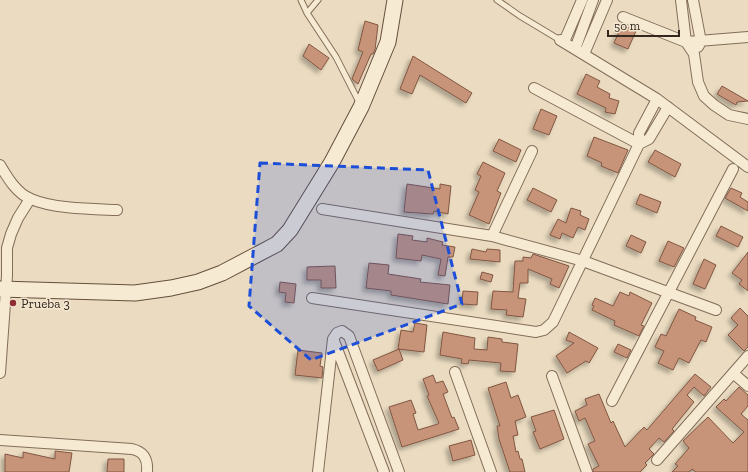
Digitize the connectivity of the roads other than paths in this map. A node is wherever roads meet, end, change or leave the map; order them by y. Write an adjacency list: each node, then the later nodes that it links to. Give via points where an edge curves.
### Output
1 (301, 0): 11 (lane)
2 (318, 0): 11 (lane)
3 (395, 0): 22 (main road, via 388,42)
4 (497, 0): 15 (lane)
5 (593, 0): 10 (street)
6 (608, 0): 12 (street)
7 (681, 0): 16 (street)
8 (693, 0): 17 (street)
9 (580, 3): 10 (street); 15 (street)
10 (589, 11): 12 (street); 18 (street)
11 (307, 13): 22 (lane, via 336,57)
12 (600, 17): 18 (street)
13 (623, 17): 16 (street)
14 (748, 37): 17 (street)
15 (562, 41): 18 (street)
16 (686, 42): 17 (street); 19 (street)
17 (701, 42): 19 (street)
18 (580, 51): 21 (street)
19 (694, 54): 24 (street, via 698,82 704,96 729,115)
20 (534, 88): 25 (street)
21 (657, 99): 23 (street); 25 (street, via 639,133)
22 (361, 107): 35 (main road, via 332,162 290,230 277,244 261,254 198,282 171,288 135,292)
23 (668, 107): 25 (street, via 649,139); 28 (street)
24 (748, 119)
25 (639, 144): 34 (street)
26 (532, 151): 33 (street)
27 (0, 165): 30 (street, via 16,187)
28 (748, 167)
29 (733, 169): 36 (street)
30 (30, 199): 32 (street, via 62,206); 35 (street, via 10,234)
31 (322, 209): 33 (street)
32 (117, 210)
33 (492, 236): 34 (street)
34 (583, 261): 36 (street); 37 (street, via 553,322 544,330 536,332)
35 (3, 289): 42 (street)
36 (668, 292): 38 (street); 46 (street)
37 (312, 298)
38 (716, 310)
39 (333, 339): 50 (street); 51 (street); 52 (street, via 342,331 349,336)
40 (746, 361): 43 (street)
41 (455, 372): 53 (street)
42 (0, 373)
43 (732, 373): 45 (street); 48 (street)
44 (552, 376): 54 (street)
45 (748, 386)
46 (612, 400)
47 (0, 440): 49 (street, via 137,450 146,458)
48 (657, 460)
49 (147, 472)
50 (318, 472)
51 (384, 472)
52 (399, 472)
53 (491, 472)
54 (587, 472)

